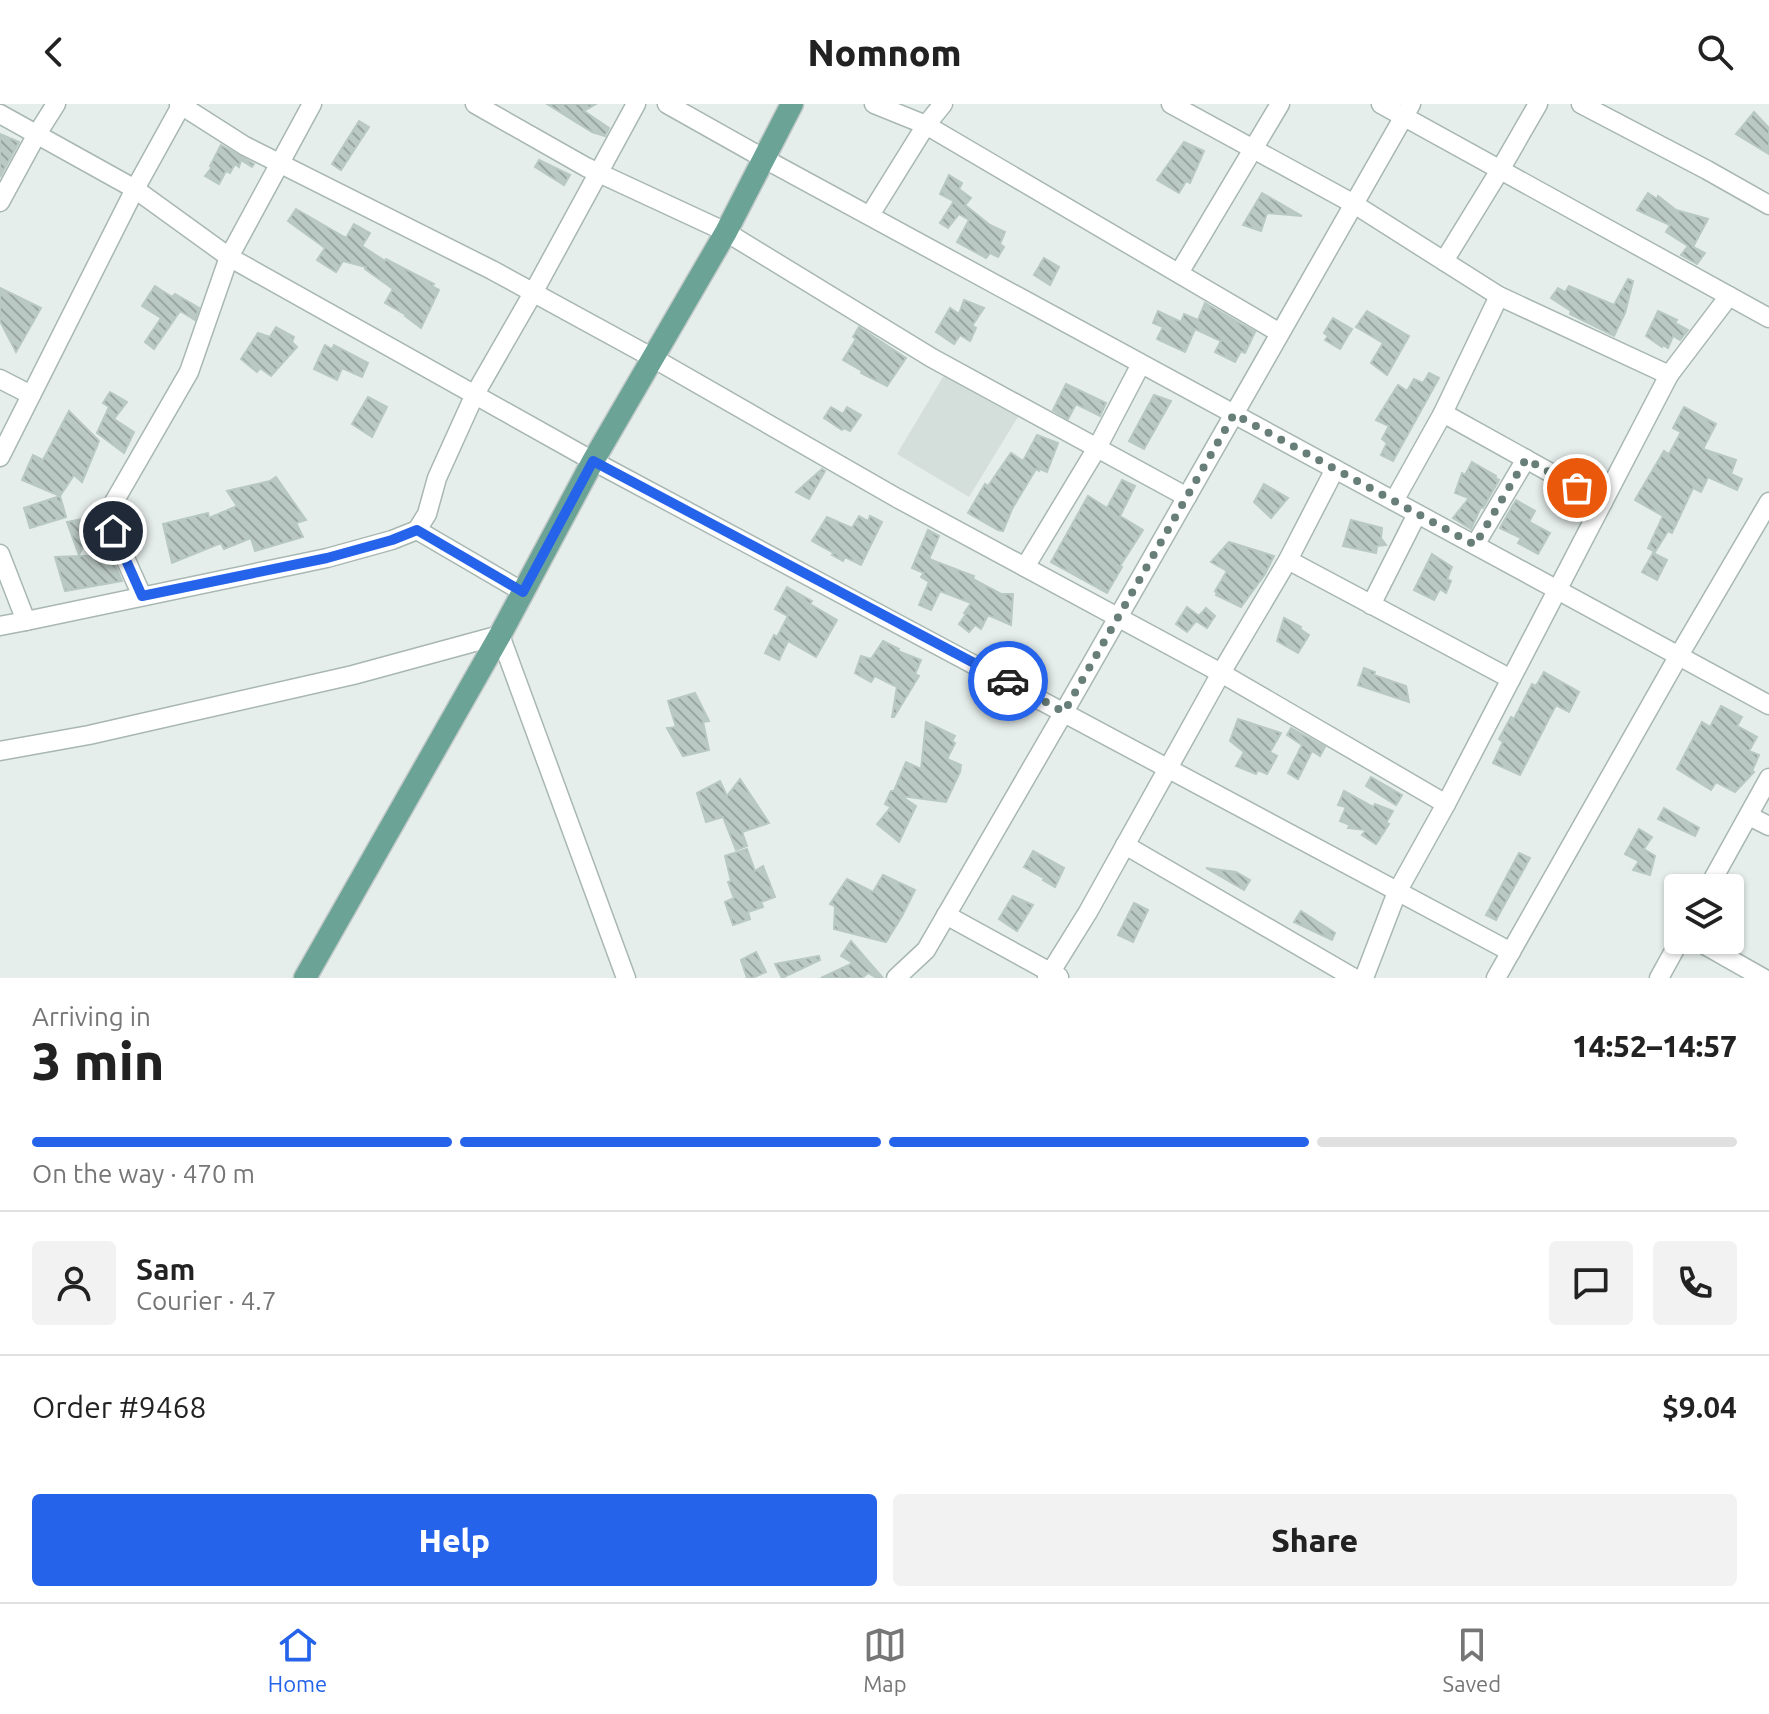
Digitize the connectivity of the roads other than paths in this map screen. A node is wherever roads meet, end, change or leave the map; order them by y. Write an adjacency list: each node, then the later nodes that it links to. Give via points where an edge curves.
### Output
1 (56, 104): 18 (street)
2 (312, 104): 21 (street)
3 (475, 104): 23 (street)
4 (636, 104): 23 (street)
5 (667, 104): 20 (street)
6 (792, 104): 20 (main road)
7 (874, 104): 17 (street)
8 (943, 104): 17 (street)
9 (1171, 104): 19 (street)
10 (1280, 104): 19 (street)
11 (1381, 104): 15 (street)
12 (1538, 104): 22 (street)
13 (1581, 104): 27 (street)
14 (181, 105): 21 (street); 24 (street)
15 (1407, 110): 22 (street); 26 (street)
16 (0, 114): 18 (street)
17 (926, 125): 28 (street); 32 (street)
18 (37, 134): 24 (street); 25 (street)
19 (1254, 149): 26 (street); 32 (street)
20 (763, 158): 28 (street); 29 (main road)
21 (281, 164): 30 (street); 33 (street)
22 (1500, 170): 31 (street); 35 (street)
23 (598, 172): 29 (street); 33 (street)
24 (135, 189): 30 (street); 43 (street)
25 (0, 202)
26 (1354, 204): 31 (street); 37 (street)
27 (1769, 205)
28 (870, 215): 39 (street)
29 (726, 232): 38 (main road); 46 (street, via 932,358)
30 (229, 257): 42 (street); 63 (street, via 189,372 110,515)
31 (1444, 261): 34 (street)
32 (1179, 273): 37 (street)
33 (533, 293): 38 (street); 42 (street)
34 (1499, 296): 40 (street); 44 (street)
35 (1729, 296): 36 (street); 40 (street)
36 (1769, 318)
37 (1280, 333): 45 (street)
38 (653, 358): 49 (main road); 60 (street)
39 (1141, 364): 45 (street); 46 (street)
40 (1669, 375): 53 (street)
41 (0, 379): 43 (street)
42 (475, 394): 49 (street); 56 (street)
43 (31, 395): 47 (street)
44 (1443, 413): 48 (street); 52 (street)
45 (1234, 414): 50 (street); 51 (street)
46 (1097, 448): 51 (street); 60 (street)
47 (0, 457)
48 (1526, 459): 53 (street); 57 (street)
49 (593, 461): 62 (main road); 73 (street)
50 (1335, 469): 52 (street); 59 (street)
51 (1187, 497): 65 (street)
52 (1394, 501): 55 (street)
53 (1603, 502): 61 (street)
54 (1769, 502): 69 (street)
55 (1417, 514): 57 (street); 64 (street)
56 (417, 530): 62 (street); 63 (street, via 327,558)
57 (1475, 545): 61 (street)
58 (0, 554): 66 (street)
59 (1288, 560): 64 (street); 70 (street)
60 (1025, 567): 65 (street)
61 (1557, 590): 69 (street); 71 (street)
62 (523, 592): 68 (main road)
63 (142, 596): 66 (street)
64 (1371, 605): 71 (street)
65 (1118, 618): 70 (street); 73 (street)
66 (26, 621): 67 (street)
67 (0, 626)
68 (500, 635): 74 (street, via 353,675); 88 (main road); 89 (street)
69 (1678, 657): 72 (street); 84 (street)
70 (1221, 673): 75 (street); 77 (street)
71 (1511, 679): 77 (street)
72 (1769, 705)
73 (1064, 712): 75 (street); 83 (street)
74 (0, 751)
75 (1168, 767): 80 (street); 82 (street)
76 (1769, 778): 78 (street)
77 (1446, 804): 82 (street)
78 (1749, 816): 79 (street); 81 (street)
79 (1769, 826)
80 (1125, 845): 87 (street); 91 (street)
81 (1716, 874)
82 (1397, 892): 84 (street); 92 (street)
83 (946, 915): 87 (street); 90 (street, via 926,950)
84 (1511, 952): 93 (street)
85 (1672, 954): 94 (street)
86 (1721, 954): 95 (street)
87 (1053, 976)
88 (305, 978)
89 (626, 978)
90 (896, 978)
91 (1354, 978)
92 (1364, 978)
93 (1496, 978)
94 (1659, 978)
95 (1763, 978)

